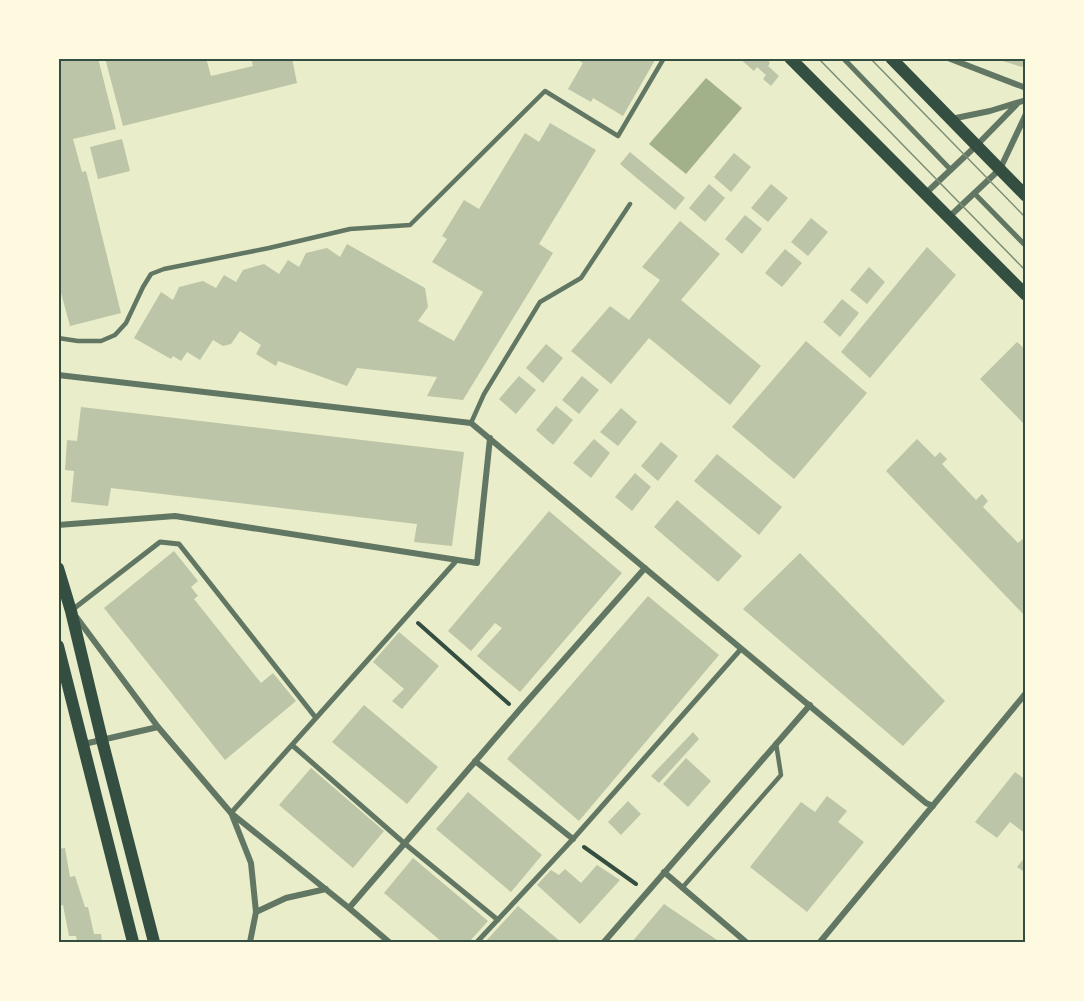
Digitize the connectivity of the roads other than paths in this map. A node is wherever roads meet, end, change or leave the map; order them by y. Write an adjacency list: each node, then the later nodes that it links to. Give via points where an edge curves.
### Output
1 (664, 58): 21 (lane, via 618,136 545,91 410,225 350,229 164,269 151,274 116,335 101,340)
2 (790, 58): 14 (main road)
3 (843, 58): 13 (street)
4 (891, 58): 10 (main road)
5 (948, 58): 6 (street)
6 (1026, 88)
7 (1026, 100): 8 (street)
8 (1017, 104): 10 (street); 11 (street)
9 (1026, 114): 12 (street)
10 (951, 119): 11 (main road)
11 (977, 145): 12 (main road); 13 (street)
12 (1000, 169): 15 (street); 16 (main road)
13 (951, 170): 14 (street)
14 (925, 194): 18 (main road)
15 (974, 194): 18 (street); 19 (street)
16 (1026, 196)
17 (630, 204): 23 (lane, via 580,278 540,302 484,394)
18 (948, 218): 20 (main road)
19 (1026, 246)
20 (1026, 295)
21 (58, 338)
22 (58, 375): 23 (street)
23 (471, 423): 24 (street)
24 (490, 438): 26 (street, via 477,563); 28 (street)
25 (58, 525): 26 (street, via 175,516)
26 (457, 560): 34 (street)
27 (58, 568): 29 (main road)
28 (645, 568): 31 (street); 40 (street)
29 (71, 611): 34 (street, via 160,542 179,544); 35 (street); 36 (main road)
30 (58, 646): 38 (main road)
31 (741, 649): 33 (street); 43 (street)
32 (1026, 693): 41 (street)
33 (810, 705): 37 (street); 41 (street)
34 (316, 718): 39 (street)
35 (158, 727): 36 (street); 42 (street)
36 (102, 740): 38 (street); 52 (main road)
37 (776, 743): 45 (street); 46 (lane, via 781,775)
38 (84, 744): 51 (main road)
39 (292, 745): 42 (street); 44 (street)
40 (475, 760): 43 (street); 44 (street)
41 (933, 806): 58 (street)
42 (231, 813): 47 (street); 49 (street, via 251,863)
43 (573, 839): 50 (street)
44 (404, 843): 48 (street); 50 (street)
45 (664, 872): 46 (street); 56 (street)
46 (682, 888): 57 (street)
47 (326, 889): 48 (street); 49 (street, via 286,898)
48 (349, 908): 54 (street)
49 (256, 912): 53 (street)
50 (498, 920): 55 (street)
51 (133, 942)
52 (154, 942)
53 (250, 942)
54 (388, 942)
55 (477, 942)
56 (604, 942)
57 (746, 942)
58 (820, 942)

